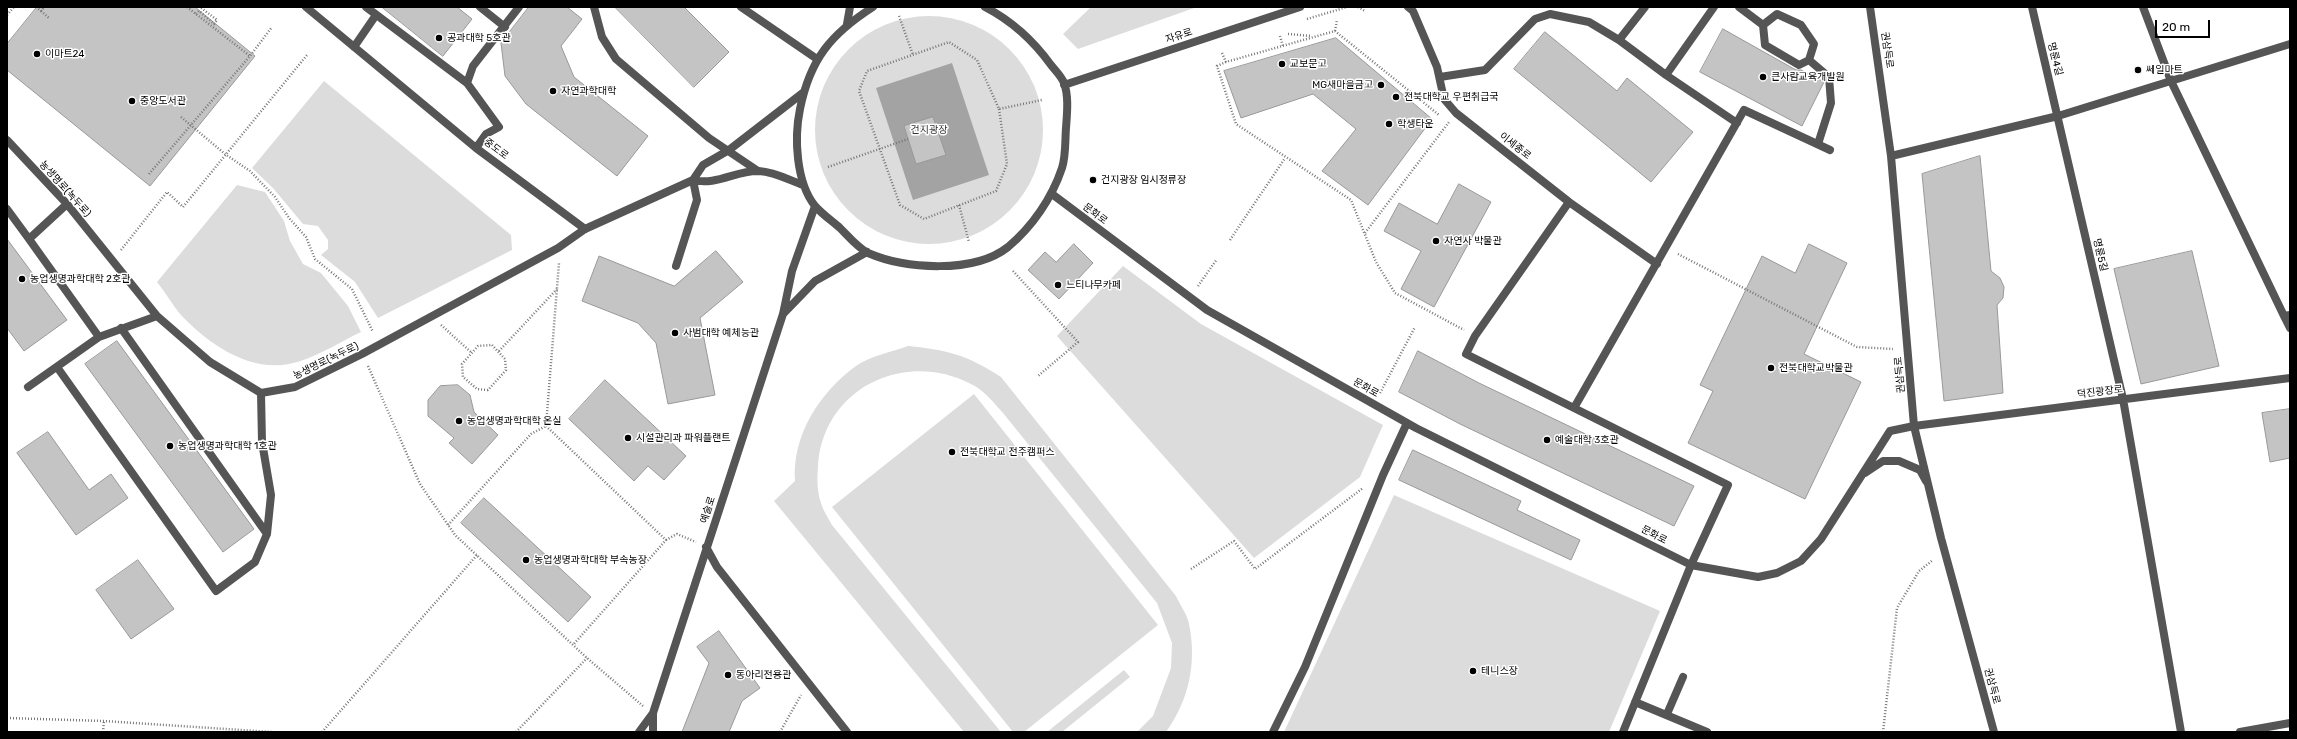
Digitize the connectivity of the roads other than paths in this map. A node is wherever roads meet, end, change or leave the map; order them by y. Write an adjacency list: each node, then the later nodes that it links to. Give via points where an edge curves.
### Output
1 (306, 7): 24 (street, 중도로)
2 (366, 7): 18 (street)
3 (480, 7): 21 (street)
4 (519, 7): 21 (street)
5 (594, 7): 38 (street, via 602,38 616,59 709,138)
6 (741, 7): 25 (street)
7 (850, 7): 19 (street)
8 (873, 7): 19 (street)
9 (985, 7): 31 (street, via 1001,15 1034,42)
10 (1300, 7): 31 (street, 자유로)
11 (1408, 7): 28 (street, 이세종로, via 1413,11)
12 (1645, 7): 22 (street)
13 (1714, 7): 27 (street)
14 (1739, 7): 20 (street)
15 (1870, 7): 40 (street, 권삼득로)
16 (2032, 7): 33 (street, 명륜4길)
17 (2143, 7): 29 (street)
18 (376, 15): 24 (street); 30 (street)
19 (847, 24): 25 (street)
20 (1763, 25): 26 (street, via 1765,45 1799,65); 26 (street, via 1777,14 1801,25 1814,44)
21 (505, 27): 30 (street, via 473,66)
22 (1619, 40): 27 (street); 28 (street, via 1589,22 1550,14 1535,19 1485,70)
23 (2290, 44): 29 (street)
24 (354, 46): 37 (street, 중도로)
25 (817, 60): 32 (street)
26 (1809, 60): 36 (street, via 1829,77 1831,104)
27 (1666, 75): 34 (street)
28 (1440, 77): 45 (street, 이세종로, via 1444,99 1456,112)
29 (2171, 81): 33 (street); 55 (street)
30 (467, 83): 37 (street, via 499,127 486,134)
31 (1064, 85): 44 (street, via 1067,102 1063,166)
32 (804, 92): 38 (street); 43 (street, via 798,119 798,148)
33 (2058, 116): 40 (street); 64 (street, 명륜5길)
34 (1737, 123): 36 (street, via 1744,110); 52 (street)
35 (7, 140): 46 (street, 농생명로(녹두로))
36 (1818, 144): 39 (street)
37 (476, 148): 49 (street, 중도로)
38 (729, 150): 41 (street); 42 (street, via 703,165)
39 (1830, 150)
40 (1891, 156): 67 (street, 권삼득로)
41 (758, 171): 42 (street, via 704,183); 43 (street, via 772,173)
42 (693, 180): 49 (street); 53 (street, via 697,200)
43 (804, 185): 47 (street)
44 (1052, 194): 51 (street, via 1034,221 1007,248 986,258 955,266 932,268); 66 (street, 문화로, via 1207,310)
45 (1569, 202): 52 (street, 이세종로); 65 (street, via 1475,336 1466,354)
46 (67, 204): 50 (street); 56 (street, 농생명로(녹두로))
47 (815, 206): 51 (street); 54 (street, 예술로, via 792,271)
48 (7, 209): 50 (street)
49 (585, 229): 63 (street, 농생명로(녹두로), via 558,248 362,354 296,387)
50 (29, 239): 59 (street)
51 (867, 252): 54 (street, via 815,281)
52 (1657, 264): 65 (street)
53 (676, 266)
54 (783, 314): 71 (street, 예술로)
55 (2287, 315): 58 (street)
56 (157, 316): 57 (street); 63 (street, 농생명로(녹두로), via 210,362)
57 (121, 328): 59 (street); 70 (street)
58 (2290, 328)
59 (99, 337): 60 (street)
60 (57, 368): 62 (street); 70 (street, via 216,592 255,562)
61 (2290, 378): 64 (street, 덕진광장로)
62 (28, 387)
63 (261, 393): 70 (street, via 262,442 271,495)
64 (2123, 399): 67 (street, 덕진광장로); 85 (street, 명륜5길)
65 (1574, 408): 72 (street, via 1728,485)
66 (1408, 423): 72 (street, 문화로); 81 (street, via 1383,475 1305,667)
67 (1914, 426): 68 (street, 덕진광장로, via 1890,431); 69 (street, 권삼득로)
68 (1863, 474): 69 (street, via 1883,461 1899,461 1920,470); 72 (street, 문화로, via 1821,539 1801,561 1777,573 1758,578)
69 (1930, 487): 84 (street, 권삼득로, via 1941,538)
70 (267, 534)
71 (706, 547): 75 (street, 예술로); 80 (street, via 717,567)
72 (1691, 565): 74 (street)
73 (1683, 677): 76 (street)
74 (1635, 702): 76 (street); 82 (street)
75 (653, 713): 78 (street, 예술로); 79 (street, 예술로)
76 (1666, 714): 83 (street)
77 (2290, 723): 86 (street)
78 (639, 732)
79 (653, 732)
80 (847, 732)
81 (1273, 732)
82 (1623, 732)
83 (1707, 732)
84 (1994, 732)
85 (2181, 732)
86 (2240, 732)

